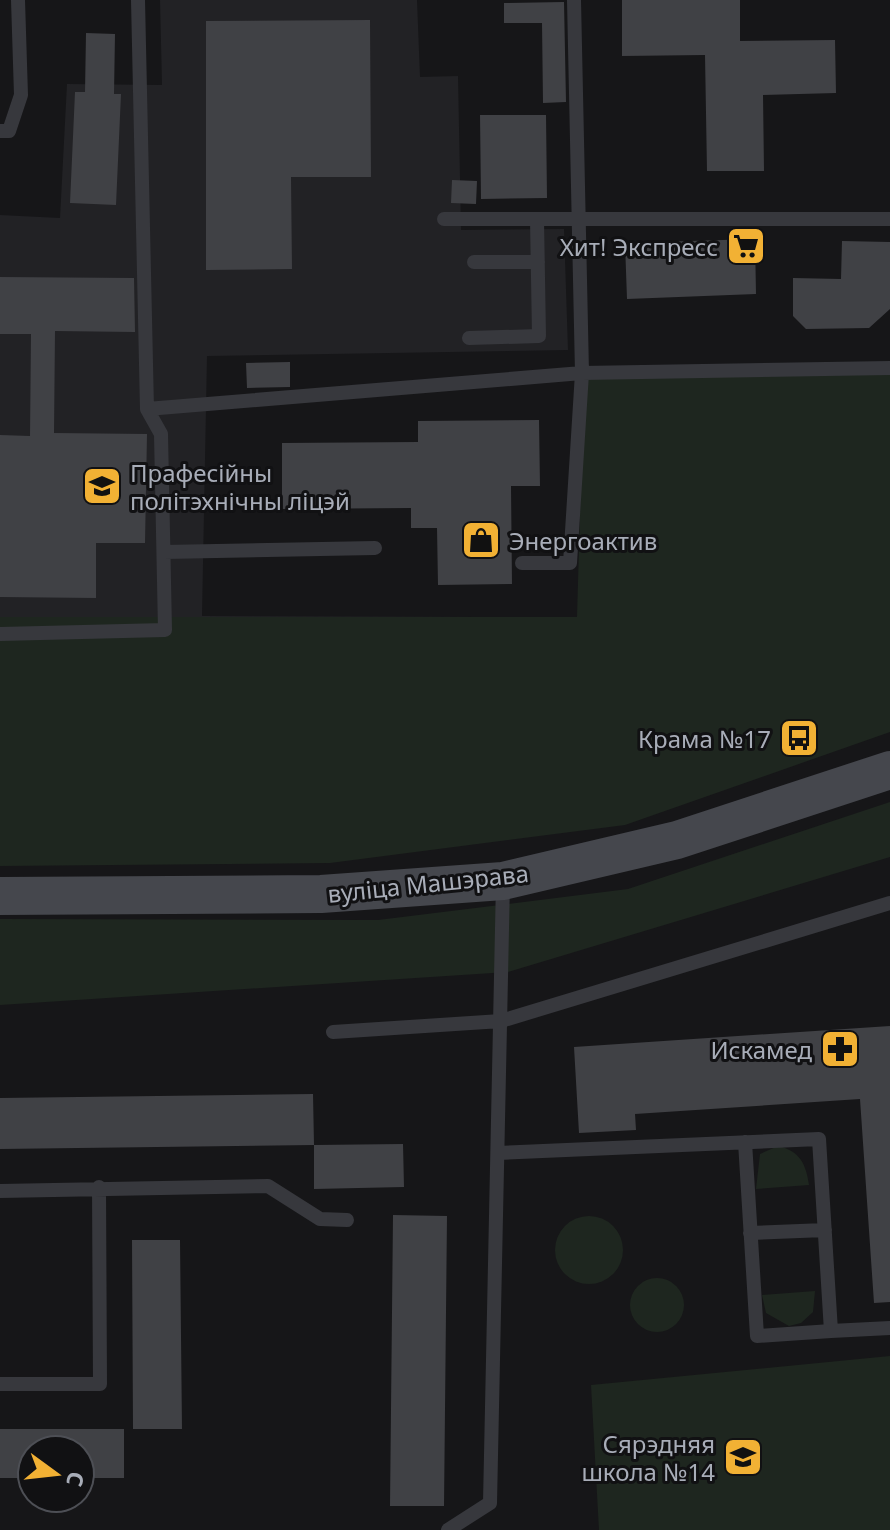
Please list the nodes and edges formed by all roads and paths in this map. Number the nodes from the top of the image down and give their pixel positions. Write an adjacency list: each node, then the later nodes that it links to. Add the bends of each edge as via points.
1 (18, 0): 4 (lane, via 21,95 9,131)
2 (138, 0): 14 (lane)
3 (574, 0): 7 (lane)
4 (0, 131)
5 (444, 219): 6 (lane)
6 (537, 219): 7 (lane); 10 (lane)
7 (577, 219): 8 (lane); 13 (lane)
8 (890, 219)
9 (474, 262): 10 (lane)
10 (538, 262): 11 (lane, via 539,336)
11 (469, 338)
12 (890, 368): 13 (lane)
13 (582, 373): 14 (lane); 17 (lane, via 570,563)
14 (147, 409): 16 (lane, via 161,434)
15 (375, 548): 16 (lane)
16 (164, 552): 18 (lane, via 165,630)
17 (522, 563)
18 (0, 634)
19 (890, 770): 20 (street, вуліца Машэрава, via 677,840)
20 (503, 881): 21 (street, вуліца Машэрава, via 321,894); 23 (lane)
21 (0, 896)
22 (890, 903): 23 (lane)
23 (501, 1021): 24 (lane); 26 (lane)
24 (333, 1032)
25 (745, 1142): 26 (lane); 30 (lane, via 819,1139); 31 (lane)
26 (498, 1153): 35 (lane, via 490,1503)
27 (99, 1187): 28 (lane); 29 (lane, via 268,1186 320,1219); 34 (lane, via 100,1384)
28 (0, 1191)
29 (347, 1220)
30 (825, 1230): 31 (lane); 33 (lane)
31 (750, 1233): 33 (lane, via 757,1336)
32 (890, 1328): 33 (lane)
33 (831, 1331)
34 (0, 1384)
35 (448, 1530)

